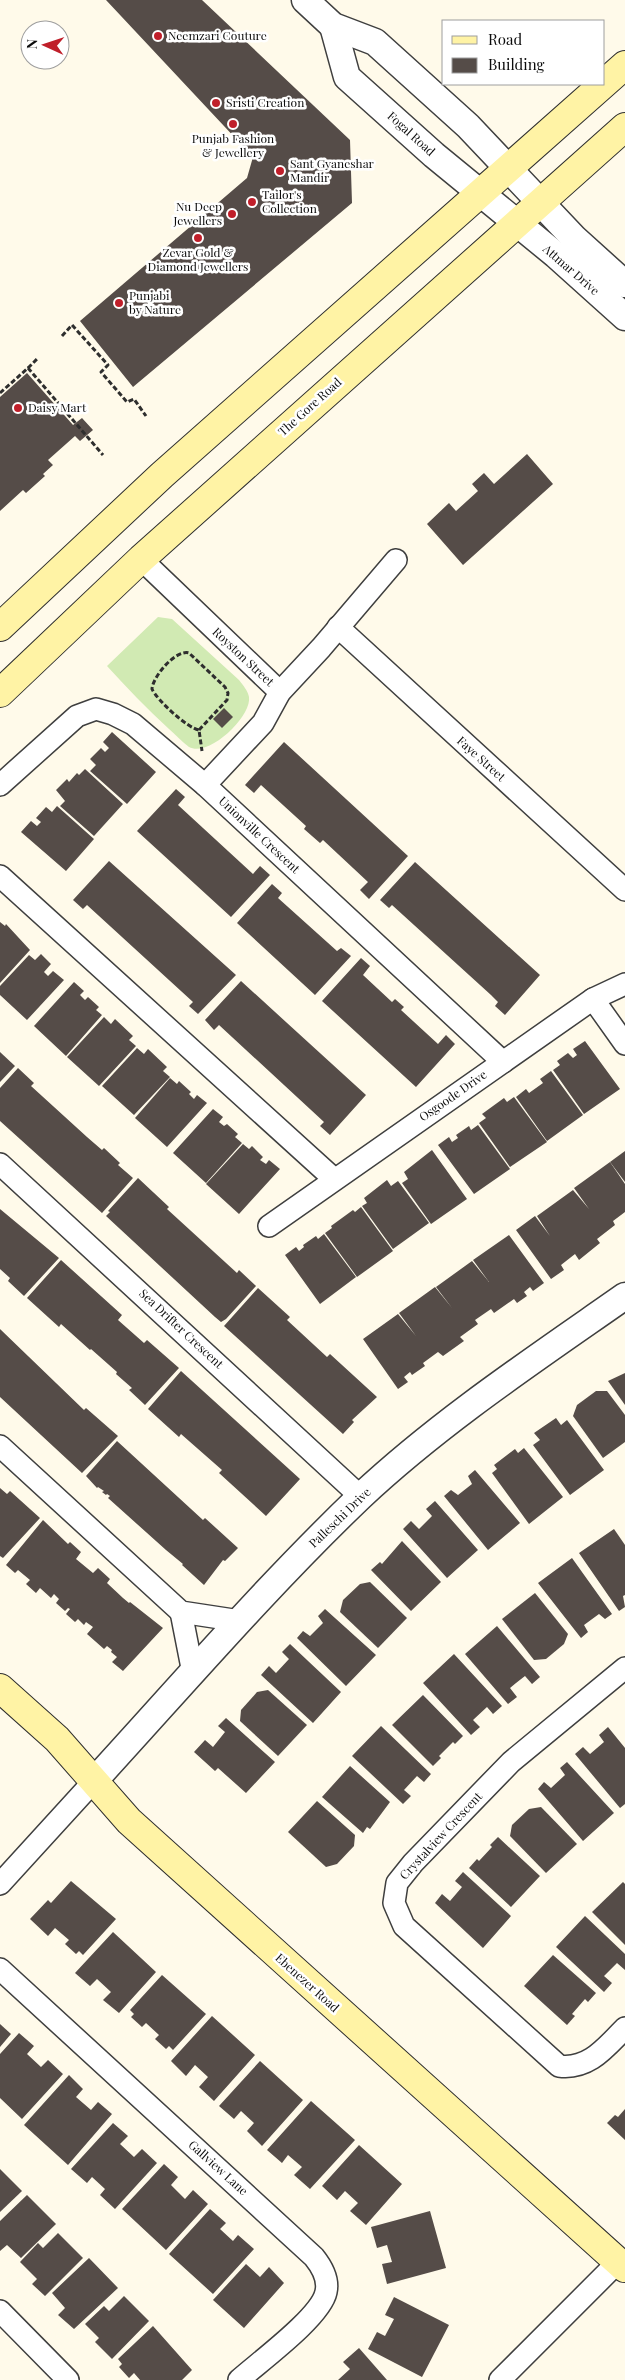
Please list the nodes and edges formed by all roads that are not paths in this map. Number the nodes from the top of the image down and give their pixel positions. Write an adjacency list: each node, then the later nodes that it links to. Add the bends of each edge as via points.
1 (304, 0): 2 (street)
2 (333, 26): 7 (street, via 376,42 468,126); 8 (street, Fogal Road, via 348,77)
3 (625, 65): 4 (main road)
4 (605, 83)
5 (602, 85): 7 (main road)
6 (625, 127): 9 (main road, The Gore Road)
7 (508, 168): 8 (main road); 9 (street)
8 (480, 193): 10 (street, Fogal Road); 15 (main road, via 162,474)
9 (540, 202): 10 (main road, The Gore Road); 11 (street, Attmar Drive)
10 (517, 224): 12 (street, Attmar Drive); 13 (main road, The Gore Road)
11 (625, 284)
12 (625, 318)
13 (141, 559): 17 (street, Royston Street); 18 (main road, The Gore Road)
14 (396, 560): 16 (street)
15 (0, 627)
16 (338, 627): 17 (street); 22 (street, Faye Street)
17 (280, 692): 20 (street, Royston Street, via 263,723)
18 (0, 693)
19 (0, 785): 20 (street, Unionville Crescent, via 77,716 96,709 133,724)
20 (205, 785): 26 (street, Unionville Crescent)
21 (0, 876): 28 (street)
22 (625, 890)
23 (625, 984): 24 (street, Osgoode Drive)
24 (593, 999): 25 (street); 26 (street, Osgoode Drive)
25 (625, 1044)
26 (503, 1062): 28 (street, Osgoode Drive)
27 (0, 1164): 32 (street, Sea Drifter Crescent)
28 (334, 1180): 29 (street, Osgoode Drive)
29 (270, 1226)
30 (625, 1296): 32 (street, Palleschi Drive, via 416,1448)
31 (0, 1446): 33 (street)
32 (360, 1497): 34 (street, Palleschi Drive)
33 (181, 1612): 34 (street); 36 (street)
34 (240, 1621): 36 (street, Palleschi Drive)
35 (625, 1668): 41 (street, Crystalview Crescent, via 505,1769 412,1863 397,1883 394,1903 404,1926 559,2066 573,2068 586,2062 599,2054)
36 (193, 1673): 38 (street, Palleschi Drive)
37 (0, 1688): 38 (main road, Ebenezer Road, via 57,1739)
38 (94, 1781): 39 (street); 42 (main road, Ebenezer Road, via 129,1821)
39 (0, 1884)
40 (0, 1969): 46 (street, Gallview Lane, via 324,2269 326,2292 315,2314)
41 (625, 2028)
42 (622, 2265): 44 (street)
43 (0, 2311): 45 (street)
44 (509, 2377)
45 (68, 2380)
46 (239, 2380)

